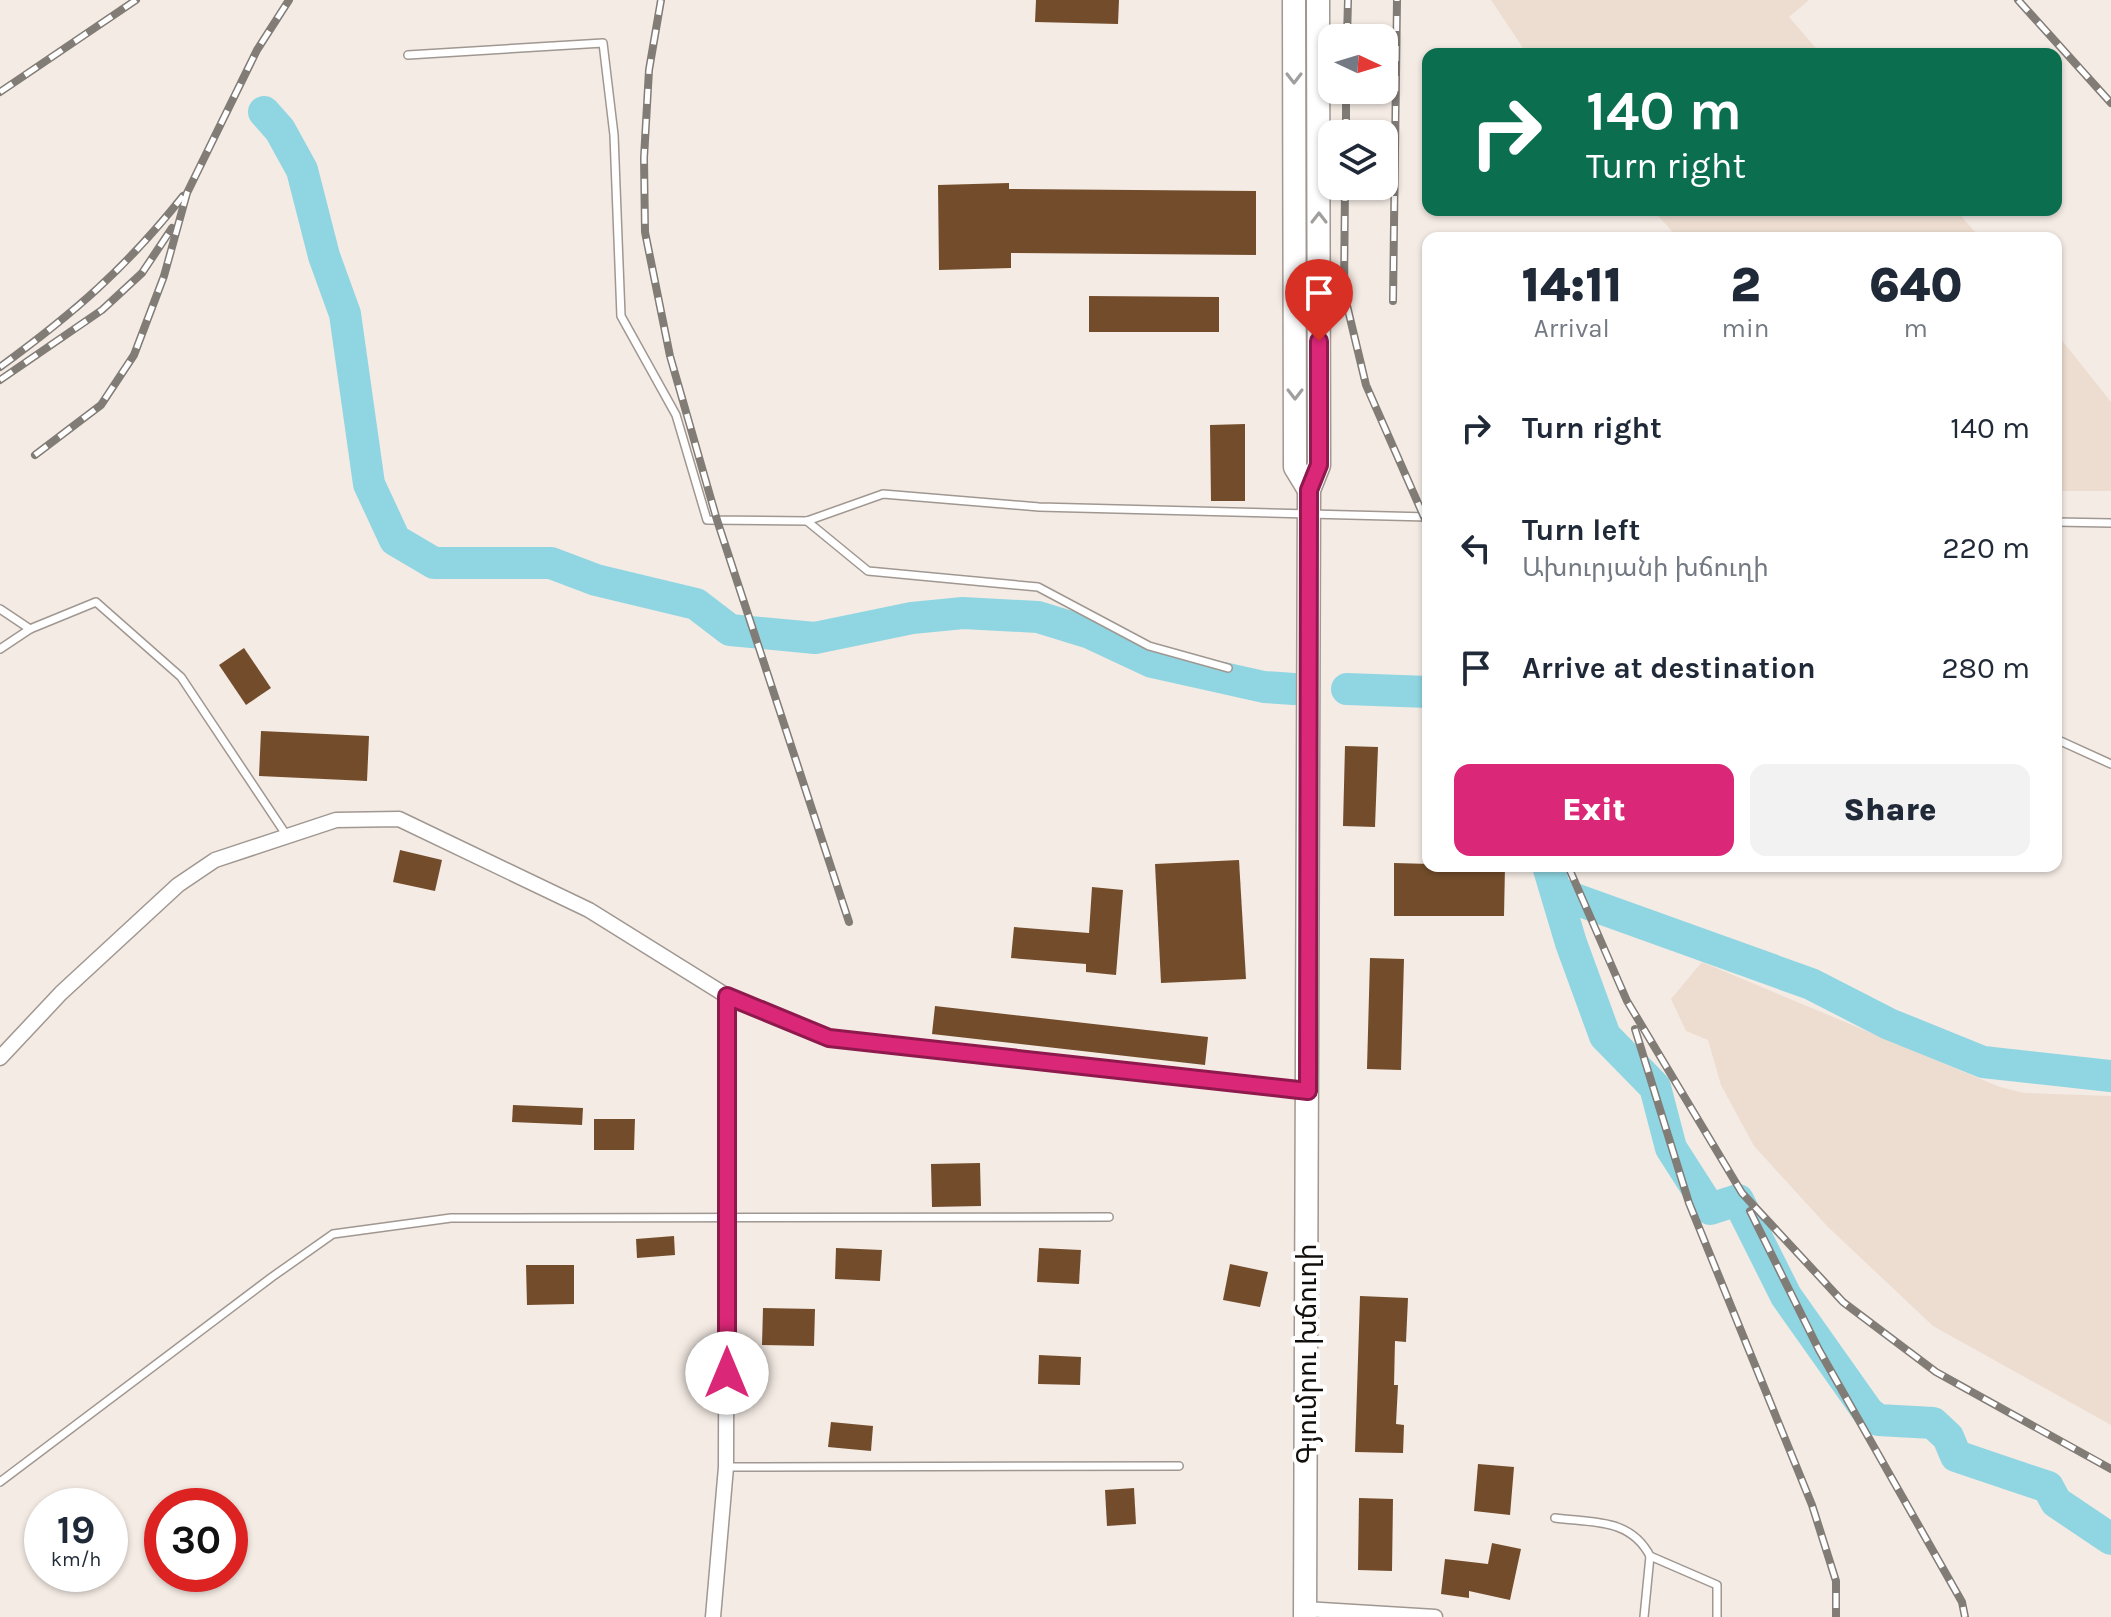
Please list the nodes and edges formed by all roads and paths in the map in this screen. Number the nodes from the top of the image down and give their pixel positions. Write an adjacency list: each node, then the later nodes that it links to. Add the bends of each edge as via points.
1 (1294, 0): 4 (main road, one-way to 4, via 1295,467)
2 (1318, 0): 4 (main road, one-way to 2, via 1319,465)
3 (408, 55): 6 (lane, via 603,43 614,135 621,316 676,415 707,520)
4 (1309, 501): 5 (lane); 6 (lane, via 1039,507 883,494); 18 (main road, Գյումրու խճուղի)
5 (1422, 516)
6 (807, 521): 12 (lane, via 868,571 1038,587 1149,646)
7 (2062, 522): 8 (lane)
8 (2111, 523)
9 (0, 609): 10 (lane)
10 (30, 629): 11 (lane); 15 (lane, via 96,602 181,677)
11 (0, 649)
12 (1228, 668)
13 (2062, 742): 14 (lane)
14 (2111, 764)
15 (287, 836): 16 (street, via 336,820 399,819 589,910); 17 (street, via 215,860 178,885 61,993)
16 (727, 996): 18 (street, via 829,1038); 20 (street)
17 (0, 1058)
18 (1308, 1091): 26 (main road, Գյումրու խճուղի)
19 (1109, 1217): 20 (lane)
20 (727, 1218): 22 (street); 23 (lane, via 451,1218 333,1234)
21 (1179, 1466): 22 (lane)
22 (726, 1467): 27 (street)
23 (0, 1482)
24 (1555, 1518): 25 (lane, via 1618,1526 1640,1538)
25 (1650, 1556): 29 (lane); 30 (lane, via 1717,1585)
26 (1305, 1613): 28 (street)
27 (713, 1617)
28 (1435, 1617)
29 (1644, 1617)
30 (1717, 1617)

